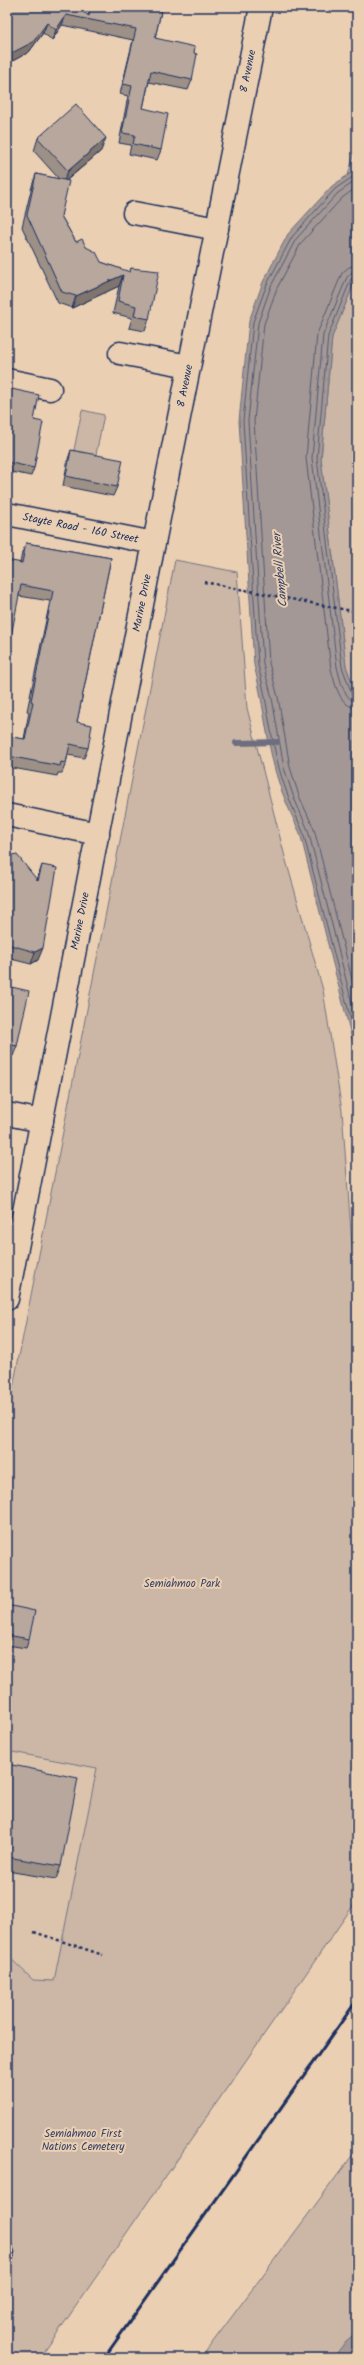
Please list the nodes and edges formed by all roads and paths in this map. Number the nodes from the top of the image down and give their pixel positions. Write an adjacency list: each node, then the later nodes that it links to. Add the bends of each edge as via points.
1 (261, 7): 3 (street, 8 Avenue)
2 (134, 213): 3 (street)
3 (218, 230): 5 (street, 8 Avenue)
4 (120, 353): 5 (street)
5 (189, 366): 9 (street, 8 Avenue)
6 (7, 380): 7 (street)
7 (50, 389)
8 (7, 514): 9 (street, Stayte Road - 160 Street)
9 (154, 543): 13 (street, Marine Drive)
10 (204, 582): 11 (path)
11 (357, 612)
12 (7, 815): 13 (street)
13 (98, 834): 15 (street, Marine Drive)
14 (7, 1114): 15 (street)
15 (42, 1121): 16 (street, Marine Drive)
16 (7, 1299)
17 (34, 1932): 18 (path)
18 (103, 1955)

